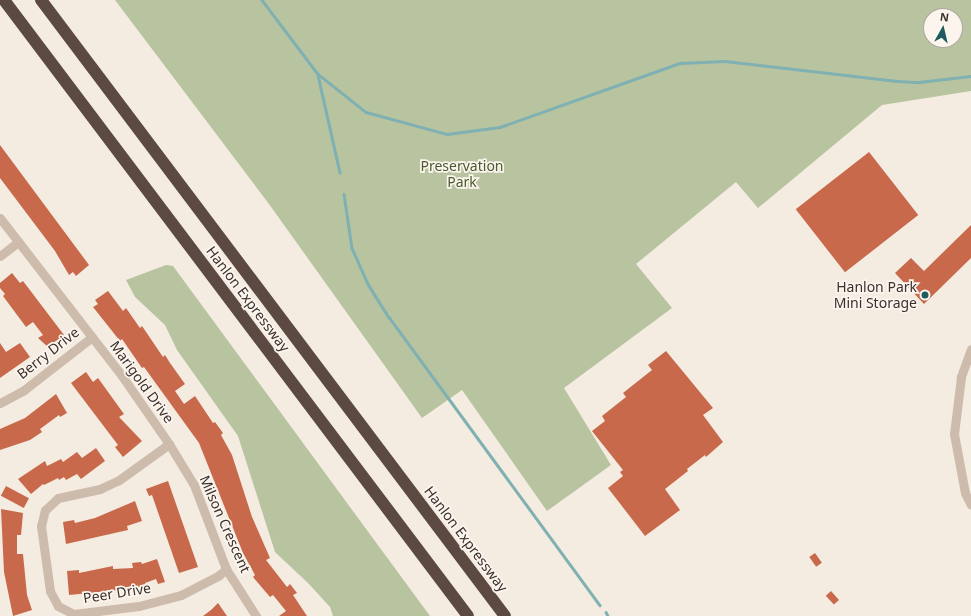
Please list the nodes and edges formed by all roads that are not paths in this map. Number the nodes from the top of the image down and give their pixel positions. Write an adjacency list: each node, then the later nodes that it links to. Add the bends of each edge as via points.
1 (4, 0): 13 (highway, Hanlon Expressway)
2 (41, 0): 14 (highway, Hanlon Expressway)
3 (0, 218): 4 (street)
4 (18, 242): 5 (street); 6 (street)
5 (0, 256)
6 (92, 337): 8 (street, Berry Drive, via 24,390); 9 (street, Marigold Drive)
7 (971, 349): 10 (street, via 961,377 954,434 965,493)
8 (0, 403)
9 (169, 444): 11 (street, Milson Crescent, via 194,486); 11 (street, Peer Drive, via 120,480 100,488 58,498 44,510 41,526 50,591 58,606 74,614 139,606 181,595 218,576)
10 (971, 505)
11 (226, 569): 12 (street, Milson Crescent)
12 (256, 616)
13 (468, 616)
14 (505, 616)

